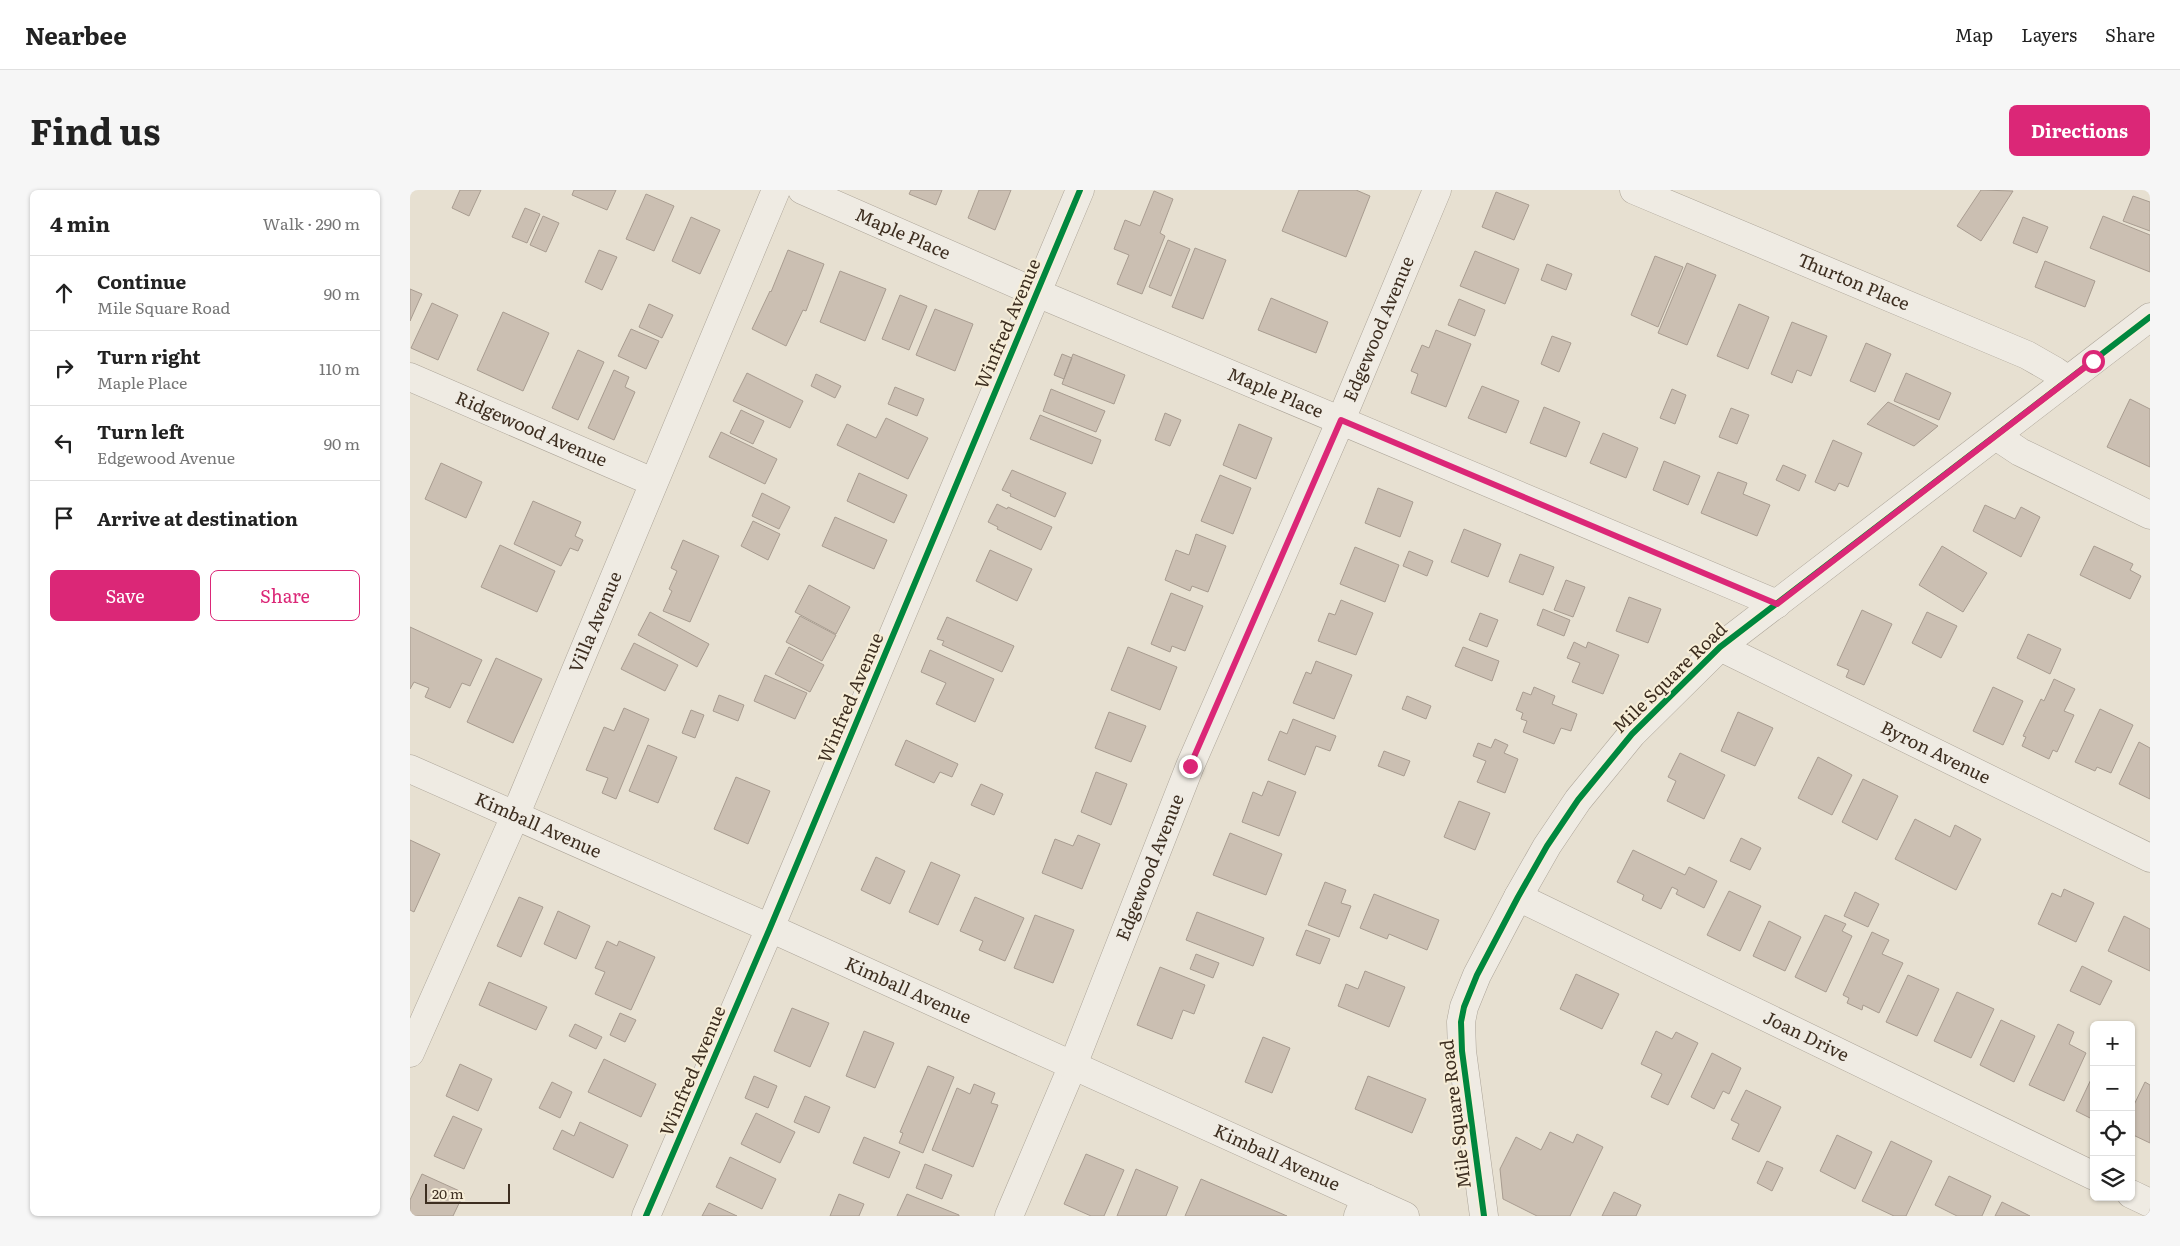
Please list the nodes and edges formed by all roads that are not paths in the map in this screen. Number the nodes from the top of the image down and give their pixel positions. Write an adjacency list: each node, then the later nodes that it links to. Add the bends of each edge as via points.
1 (776, 190): 12 (street, Villa Avenue)
2 (802, 190): 6 (street, Maple Place)
3 (1080, 190): 6 (street, Winfred Avenue)
4 (1437, 190): 10 (street, Edgewood Avenue)
5 (1634, 190): 9 (street, Thurton Place, via 2028,355)
6 (1037, 293): 10 (street, Maple Place); 20 (street, Winfred Avenue)
7 (2150, 317): 9 (street, Mile Square Road)
8 (410, 377): 12 (street, Ridgewood Avenue)
9 (2068, 380): 11 (street, Mile Square Road)
10 (1341, 420): 14 (street, Maple Place); 22 (street, Edgewood Avenue, via 1190,766)
11 (1996, 436): 13 (street, via 2020,452); 14 (street, Mile Square Road)
12 (653, 482): 17 (street, Villa Avenue)
13 (2150, 515)
14 (1777, 604): 15 (street, Mile Square Road)
15 (1720, 647): 18 (street, Byron Avenue); 19 (street, Mile Square Road, via 1658,707 1595,778 1561,823)
16 (410, 769): 17 (street, Kimball Avenue)
17 (515, 816): 20 (street, Kimball Avenue); 21 (street, Villa Avenue)
18 (2150, 858)
19 (1518, 897): 23 (street, Joan Drive); 30 (street, Mile Square Road, via 1468,993 1461,1022)
20 (770, 928): 22 (street, Kimball Avenue); 27 (street, Winfred Avenue)
21 (410, 1053)
22 (1073, 1065): 26 (street, Kimball Avenue); 28 (street, Edgewood Avenue)
23 (2090, 1174)
24 (2135, 1196): 25 (street)
25 (2150, 1204)
26 (1362, 1207): 29 (street, Kimball Avenue)
27 (646, 1216)
28 (1009, 1216)
29 (1405, 1216)
30 (1484, 1216)

